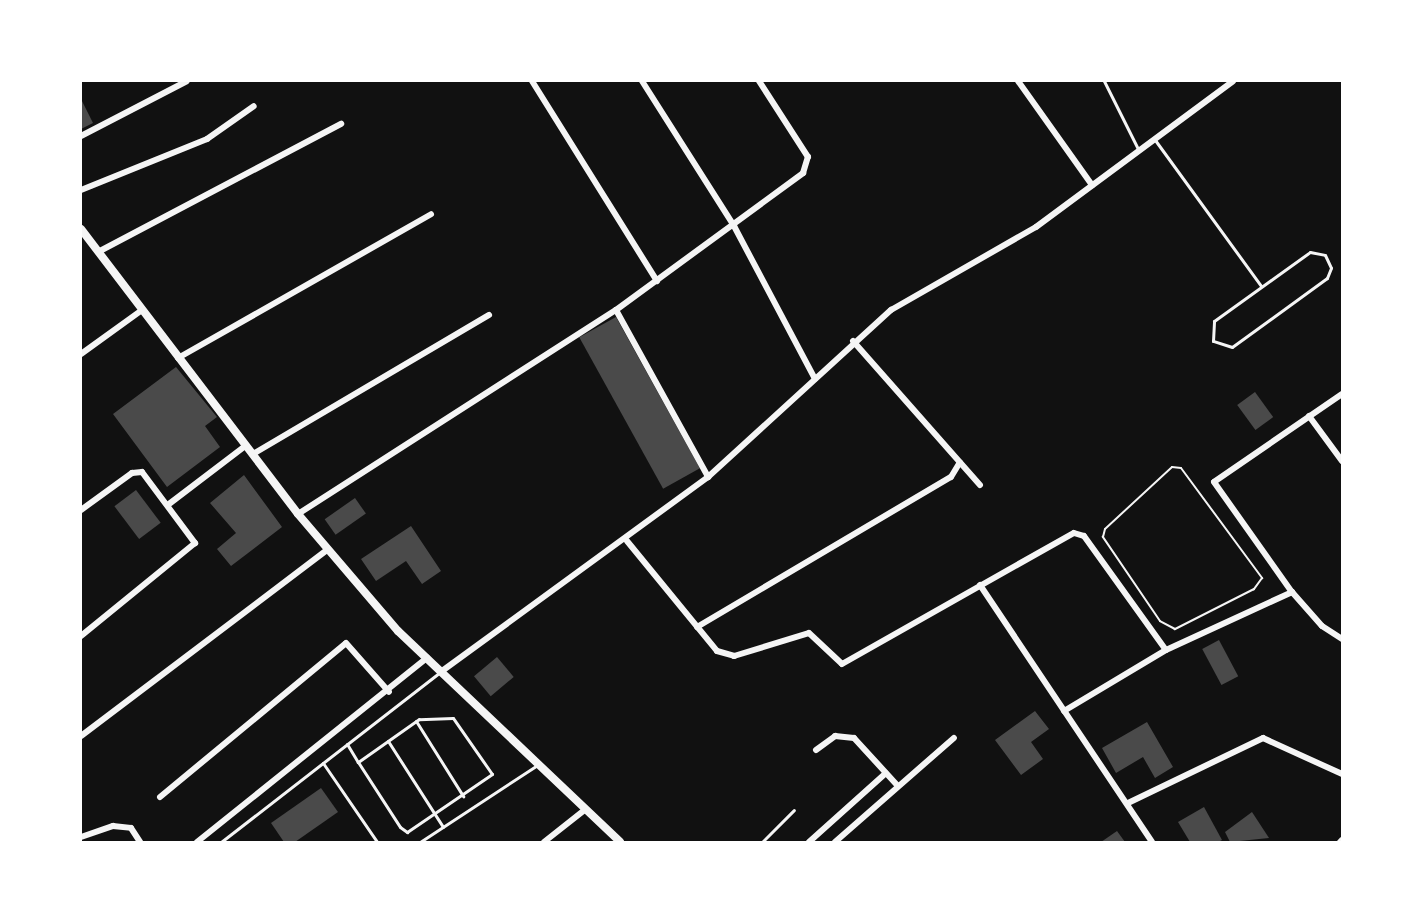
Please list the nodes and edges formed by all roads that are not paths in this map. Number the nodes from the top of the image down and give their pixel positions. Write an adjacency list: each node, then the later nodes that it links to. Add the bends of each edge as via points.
1 (187, 81): 10 (street)
2 (532, 81): 19 (street)
3 (642, 81): 16 (street)
4 (759, 81): 16 (street, via 808,166)
5 (1018, 81): 13 (street)
6 (1104, 81): 12 (lane)
7 (1233, 81): 11 (street)
8 (254, 106): 14 (street, via 198,143)
9 (341, 124): 18 (street)
10 (81, 136)
11 (1155, 139): 12 (street); 20 (lane)
12 (1139, 151): 13 (street)
13 (1092, 185): 24 (street, via 1036,227 891,310)
14 (81, 190)
15 (431, 214): 26 (street)
16 (734, 226): 19 (street); 27 (street)
17 (81, 229): 18 (street)
18 (98, 252): 21 (street)
19 (657, 281): 22 (street)
20 (1261, 286): 20 (lane, via 1214,321 1210,333 1219,347 1232,347 1327,278 1329,261 1320,252 1310,252)
21 (142, 310): 25 (street); 26 (street)
22 (616, 310): 34 (street); 38 (street)
23 (489, 315): 31 (street)
24 (853, 341): 27 (street); 33 (street)
25 (81, 354)
26 (178, 358): 30 (street)
27 (815, 379): 34 (street)
28 (1342, 394): 29 (street)
29 (1309, 416): 32 (street); 42 (street, via 1214,482)
30 (245, 446): 31 (street); 36 (street)
31 (253, 454): 38 (street)
32 (1342, 461)
33 (960, 462): 35 (street); 43 (street, via 951,477)
34 (708, 477): 39 (street)
35 (980, 486)
36 (169, 504): 37 (street, via 147,475 136,472); 44 (street, via 195,543)
37 (81, 510)
38 (298, 514): 40 (street)
39 (627, 541): 43 (street); 48 (street)
40 (328, 549): 47 (street); 52 (street)
41 (980, 585): 43 (street, via 842,664 809,633 734,656 717,651); 46 (street, via 1074,532 1084,537); 50 (street)
42 (1292, 592): 45 (street, via 1322,626); 46 (street)
43 (697, 627)
44 (81, 636)
45 (1342, 639)
46 (1166, 650): 50 (street)
47 (427, 658): 48 (street); 49 (street)
48 (442, 671): 55 (lane); 59 (street)
49 (389, 692): 64 (street, via 346,643); 72 (street)
50 (1064, 711): 65 (street)
51 (416, 721): 54 (lane); 63 (lane); 63 (lane, via 456,718 490,769 491,777)
52 (81, 736)
53 (954, 738): 62 (street)
54 (388, 741): 57 (lane); 68 (lane)
55 (347, 744): 57 (lane); 58 (lane)
56 (816, 750): 60 (street, via 836,736 848,736)
57 (358, 762): 68 (lane, via 404,831)
58 (323, 763): 73 (lane); 74 (lane)
59 (539, 764): 66 (street); 69 (lane)
60 (886, 773): 62 (street); 79 (street)
61 (1342, 774): 65 (street, via 1263,738)
62 (898, 786): 80 (street)
63 (463, 796): 68 (lane)
64 (160, 797)
65 (1128, 803): 81 (street)
66 (586, 809): 76 (street); 77 (street)
67 (794, 810): 78 (lane)
68 (436, 815): 69 (lane)
69 (443, 826): 75 (lane)
70 (81, 837): 71 (street, via 113,826 131,828)
71 (140, 842)
72 (196, 842)
73 (221, 842)
74 (377, 842)
75 (420, 842)
76 (544, 842)
77 (620, 842)
78 (762, 842)
79 (809, 842)
80 (835, 842)
81 (1152, 842)

